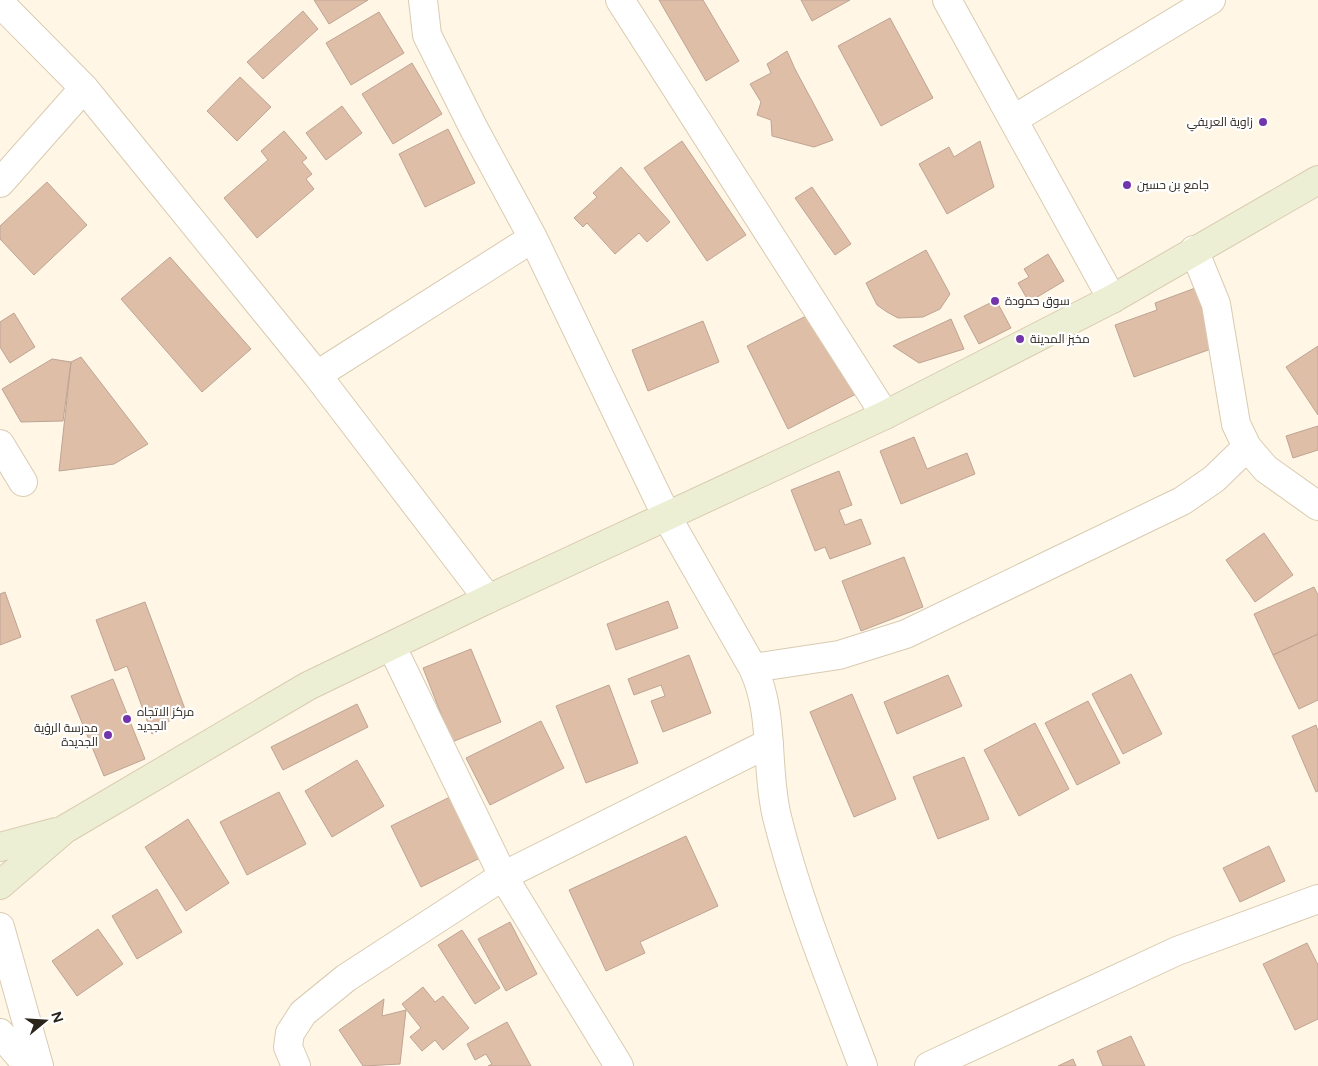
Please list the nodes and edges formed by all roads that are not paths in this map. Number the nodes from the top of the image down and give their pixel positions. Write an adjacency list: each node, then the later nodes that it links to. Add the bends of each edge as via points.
1 (423, 0): 10 (street, via 427,35)
2 (620, 0): 14 (street)
3 (946, 0): 7 (street)
4 (1210, 0): 7 (street)
5 (0, 2): 6 (street)
6 (84, 88): 9 (street); 13 (street)
7 (1014, 119): 12 (street)
8 (1318, 180): 11 (street)
9 (0, 183)
10 (533, 238): 13 (street); 19 (street)
11 (1194, 250): 12 (street); 16 (street, via 1216,304 1236,424)
12 (1112, 299): 14 (street)
13 (317, 375): 20 (street)
14 (885, 415): 19 (street)
15 (0, 444): 17 (street)
16 (1247, 447): 18 (street, via 1266,470); 22 (street, via 1214,479 1182,501 906,634 839,654)
17 (23, 482)
18 (1318, 506)
19 (667, 516): 20 (street); 22 (street)
20 (488, 599): 21 (street)
21 (392, 647): 24 (street, via 308,686); 26 (street)
22 (753, 668): 23 (street, via 762,686)
23 (768, 742): 26 (street); 35 (street, via 777,816 800,897)
24 (65, 829): 25 (street); 27 (street)
25 (0, 847)
26 (503, 876): 33 (street, via 346,978 303,1013 290,1033 288,1047); 34 (street)
27 (0, 885)
28 (1318, 899): 36 (street, via 1177,951)
29 (0, 927): 32 (street)
30 (0, 1032): 31 (street)
31 (28, 1066)
32 (39, 1066)
33 (296, 1066)
34 (619, 1066)
35 (863, 1066)
36 (929, 1066)

